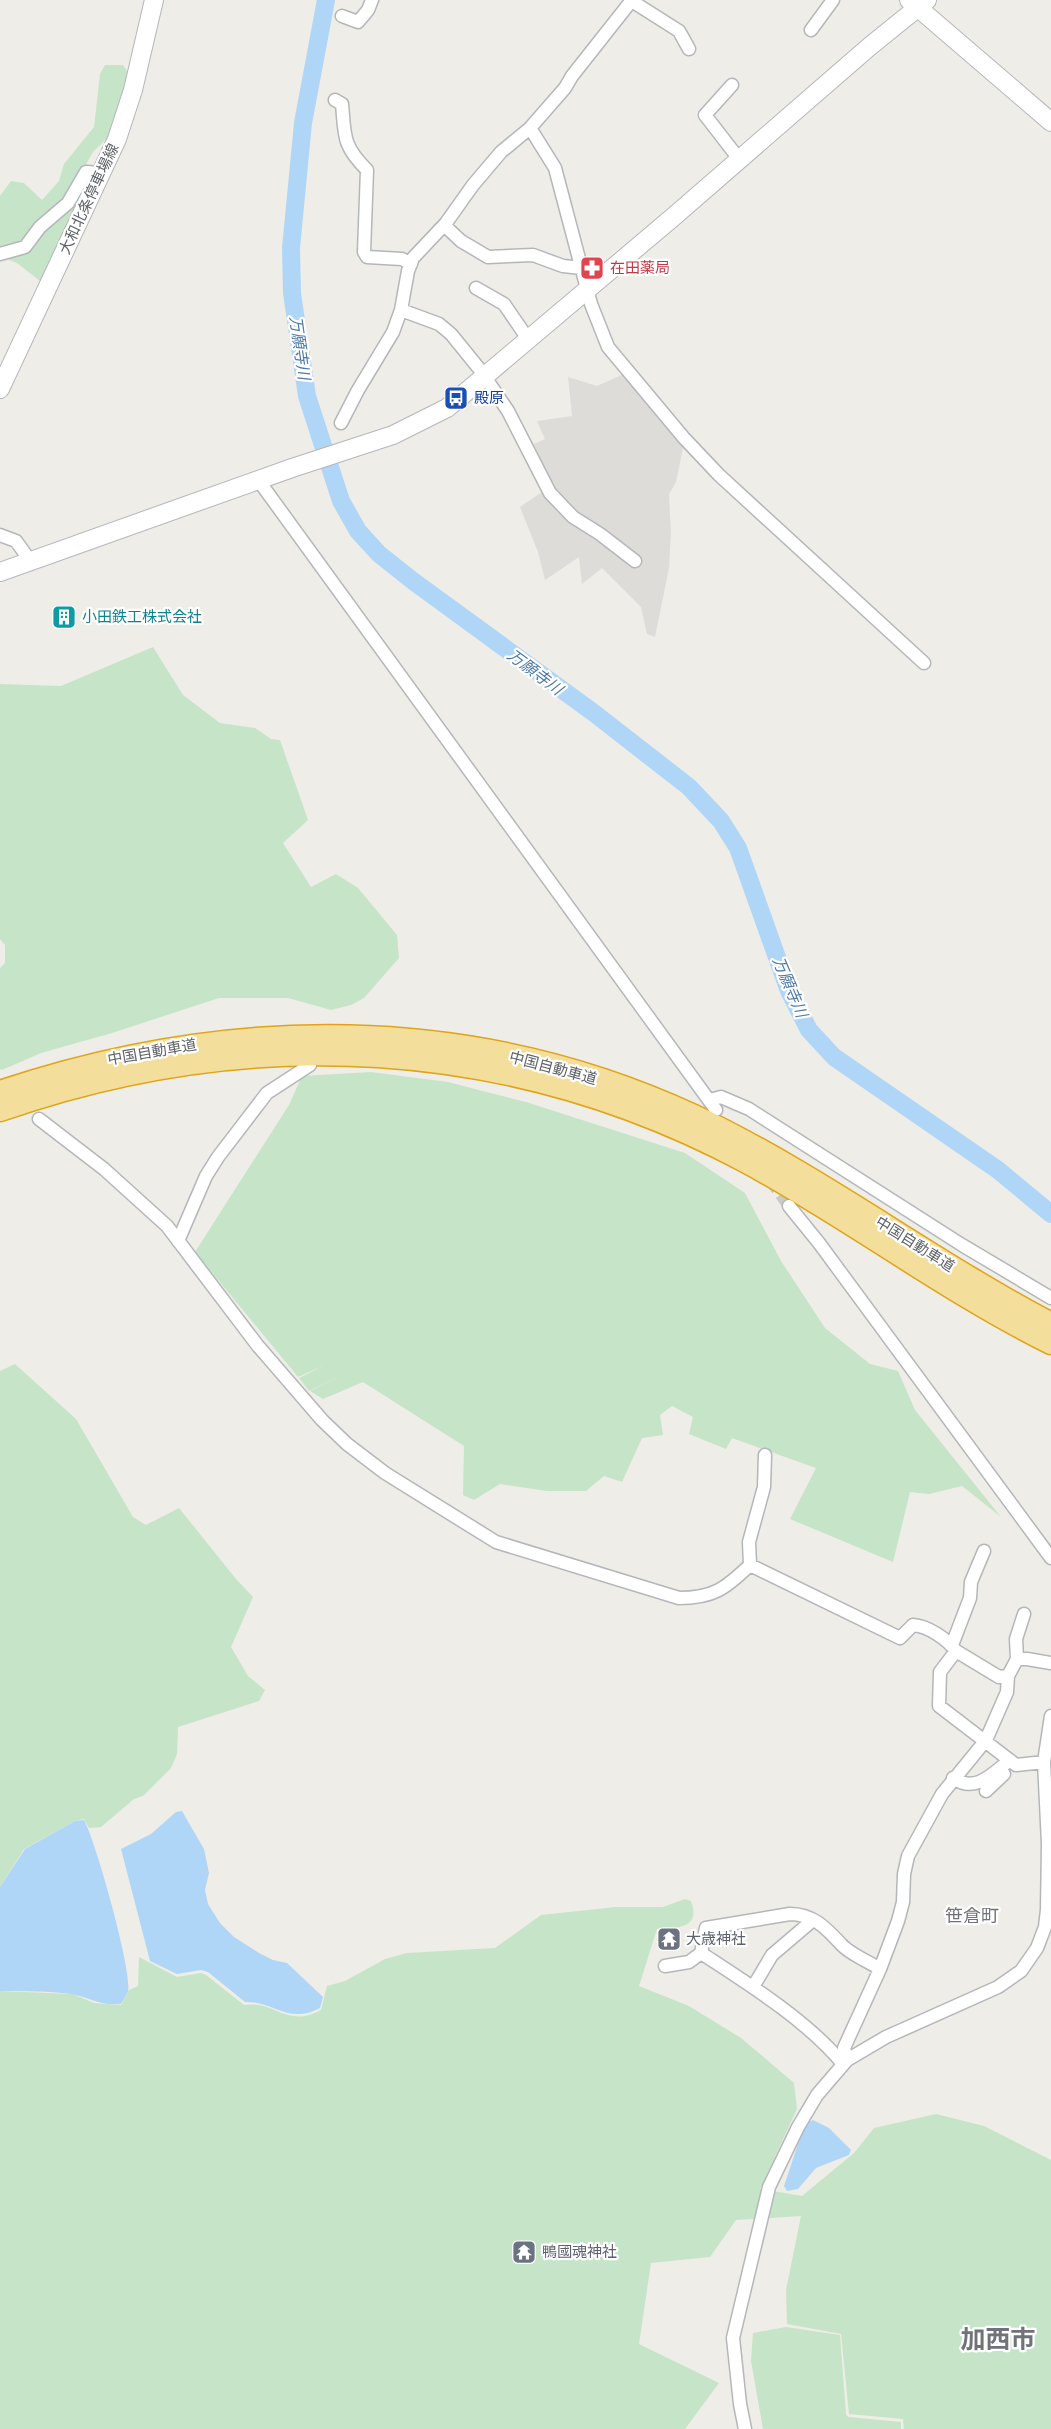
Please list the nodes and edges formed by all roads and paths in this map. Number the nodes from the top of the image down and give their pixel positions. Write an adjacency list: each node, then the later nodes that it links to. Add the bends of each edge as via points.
1 (154, 0): 14 (street, 大和北条停車場線, via 133,90)
2 (372, 0): 6 (street, via 358,22)
3 (631, 0): 8 (street, via 679,31); 12 (street, via 565,88)
4 (833, 0): 7 (street)
5 (918, 3): 11 (street); 13 (street)
6 (342, 16)
7 (811, 30)
8 (689, 50)
9 (732, 85): 13 (street, via 705,115)
10 (335, 100): 17 (street, via 342,104 345,142 366,170 364,252 367,257 402,259)
11 (1051, 122)
12 (530, 128): 15 (street, via 501,152); 18 (street, via 555,168)
13 (739, 159): 20 (street)
14 (102, 173): 16 (street, via 86,172 68,203 40,228 25,247); 24 (street, 大和北条停車場線)
15 (444, 225): 17 (street); 18 (street, via 488,257 533,255 563,266)
16 (0, 254)
17 (411, 264): 21 (street)
18 (582, 268): 20 (street)
19 (476, 288): 22 (street, via 504,304)
20 (587, 288): 22 (street); 31 (street, via 608,347 684,438 748,502)
21 (401, 310): 23 (street, via 439,324 460,344); 25 (street, via 393,332)
22 (528, 339): 23 (street)
23 (484, 377): 26 (street, via 447,408 414,426); 29 (street, via 521,432 550,493 573,517)
24 (0, 389)
25 (342, 423)
26 (259, 481): 28 (street); 38 (street, via 713,1105 721,1097 749,1109 962,1246)
27 (0, 535): 28 (street, via 16,541)
28 (31, 562): 30 (street)
29 (635, 562)
30 (0, 572)
31 (924, 663)
32 (310, 1065): 37 (street, via 268,1093 218,1157 206,1176)
33 (0, 1092): 39 (highway, 中国自動車道, via 99,1062 221,1040 345,1035 405,1039 518,1058 599,1079 694,1116 804,1174 984,1287)
34 (0, 1110): 40 (highway, 中国自動車道, via 61,1090 165,1066 273,1054 344,1053 401,1057 463,1065 518,1077 636,1112 744,1161 975,1301)
35 (39, 1118): 37 (street, via 148,1208)
36 (789, 1206): 43 (street)
37 (178, 1241): 44 (street, via 258,1346 347,1444 385,1473 496,1542 679,1598 701,1598 714,1593)
38 (1051, 1298)
39 (1051, 1324)
40 (1051, 1343)
41 (765, 1456): 44 (street, via 764,1487 748,1542)
42 (984, 1552): 46 (street, via 971,1582 970,1598)
43 (1051, 1558)
44 (750, 1565): 46 (street, via 882,1631 900,1638 914,1625 923,1626)
45 (1024, 1614): 47 (street, via 1016,1639)
46 (954, 1648): 49 (street, via 999,1677); 51 (street, via 940,1672 939,1706)
47 (1017, 1659): 48 (street); 49 (street)
48 (1051, 1663)
49 (1008, 1676): 51 (street, via 1007,1692)
50 (1051, 1716): 53 (street)
51 (986, 1740): 52 (street); 54 (street)
52 (1013, 1762): 53 (street); 54 (street, via 981,1783 963,1783); 55 (street)
53 (1044, 1762): 56 (street)
54 (953, 1778): 60 (street, via 908,1856 903,1902)
55 (986, 1791)
56 (1049, 1879): 62 (street, via 1045,1927 1037,1948 1021,1971 998,1987 886,2037)
57 (813, 1920): 58 (street, via 804,1914 790,1914 706,1928); 60 (street, via 828,1929 840,1944); 61 (street, via 772,1954)
58 (701, 1953): 59 (street, via 689,1962); 61 (street)
59 (665, 1966)
60 (880, 1969): 62 (street, via 844,2048)
61 (753, 1987): 62 (street)
62 (845, 2062): 63 (street, via 817,2095 769,2187 733,2338)
63 (745, 2429)

